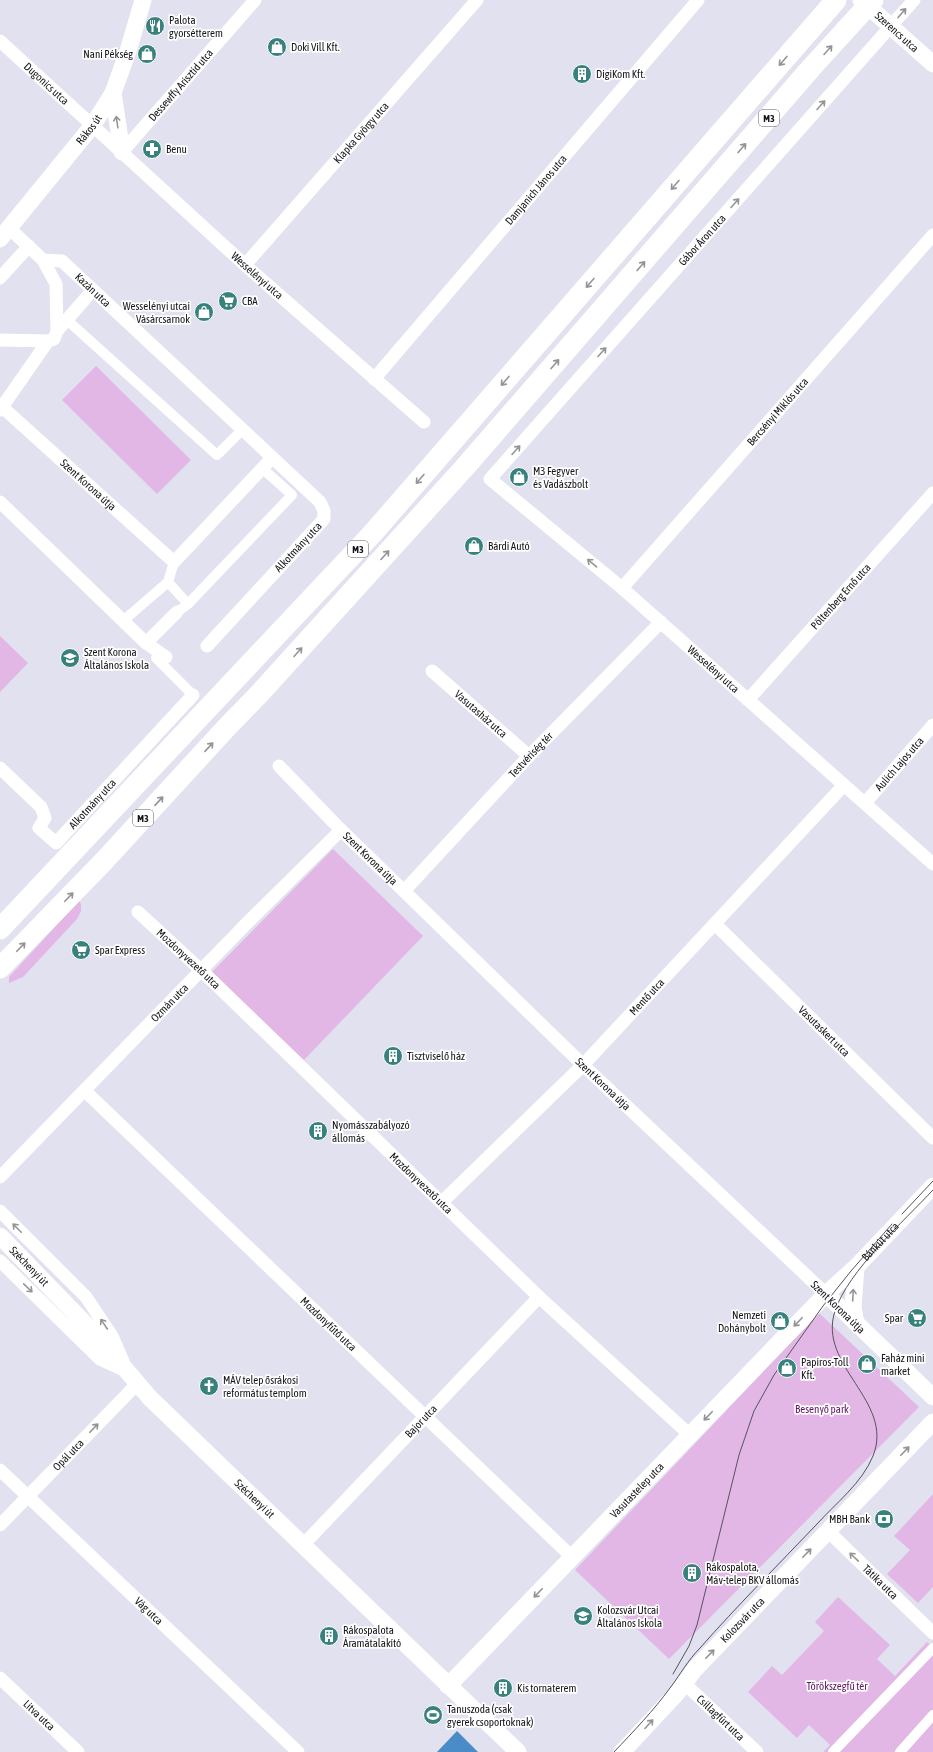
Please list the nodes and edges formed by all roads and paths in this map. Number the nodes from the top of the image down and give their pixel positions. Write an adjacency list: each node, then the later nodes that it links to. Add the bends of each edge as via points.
1 (143, 0): 11 (street, Rákos út)
2 (255, 0): 13 (street, Dessewffy Arisztid utca)
3 (476, 0): 18 (street, Klapka György utca)
4 (698, 0): 25 (street, Damjanich János utca)
5 (836, 0): 58 (main road, M3, one-way to 58, via 372,534)
6 (914, 0): 8 (street, Gábor Áron utca, one-way to 6)
7 (867, 2): 8 (street, Szerencs utca); 59 (main road, M3, one-way to 7, via 104,861 460,473)
8 (891, 26): 10 (street, Szerencs utca); 31 (street, Gábor Áron utca, one-way to 8)
9 (0, 41): 12 (street, Dugonics utca)
10 (933, 64)
11 (113, 93): 12 (street, Rákos út); 13 (street, one-way to 11)
12 (93, 125): 13 (street, Wesselényi utca); 14 (street, Rákos út)
13 (122, 152): 18 (street, Wesselényi utca)
14 (5, 234): 16 (street)
15 (933, 235): 36 (street, Bercsényi Miklós utca)
16 (29, 246): 17 (street); 19 (street)
17 (43, 260): 20 (street, Kazán utca, via 62,261); 22 (street, via 56,284)
18 (245, 265): 25 (street, Wesselényi utca)
19 (0, 278)
20 (92, 291): 21 (street); 28 (street, Kazán utca)
21 (67, 320): 22 (street); 28 (street, via 217,455)
22 (57, 331): 24 (street, via 54,339)
23 (0, 340): 24 (street)
24 (48, 341): 26 (street)
25 (374, 378): 27 (street, Wesselényi utca)
26 (1, 408): 34 (street, Szent Korona útja)
27 (424, 422)
28 (242, 430): 29 (street, Kazán utca)
29 (272, 458): 30 (street); 42 (street, Alkotmány utca, via 320,502 324,519)
30 (262, 468): 34 (street); 37 (street, via 292,494)
31 (490, 479): 36 (street, Wesselényi utca, one-way to 31)
32 (933, 493): 46 (street, Pöltenberg Ernő utca)
33 (0, 502): 39 (street)
34 (174, 562): 35 (street)
35 (168, 582): 37 (street); 39 (street)
36 (622, 588): 40 (street, Wesselényi utca)
37 (188, 604): 38 (street)
38 (177, 612): 41 (street)
39 (123, 621): 41 (street)
40 (661, 622): 46 (street, Wesselényi utca); 48 (street, Testvériség tér)
41 (146, 643): 43 (street)
42 (207, 646)
43 (161, 657): 45 (street)
44 (432, 672): 48 (street, Vasutasház utca)
45 (193, 695): 50 (street, Alkotmány utca, via 56,843 39,828 45,818 41,807)
46 (748, 700): 51 (street, Wesselényi utca)
47 (933, 725): 52 (street, Aulich Lajos utca)
48 (529, 756): 55 (street, Testvériség tér)
49 (279, 766): 53 (street, Szent Korona útja)
50 (0, 768)
51 (844, 785): 52 (street, Wesselényi utca); 57 (street, Mentő utca)
52 (865, 803): 54 (street, Wesselényi utca)
53 (341, 830): 55 (street, Szent Korona útja); 60 (street, Ozmán utca)
54 (933, 864)
55 (404, 891): 61 (street, Szent Korona útja)
56 (138, 912): 60 (street, Mozdonyvezető utca)
57 (715, 924): 61 (street, Mentő utca, via 650,991); 63 (street, Vasutaskert utca)
58 (0, 929)
59 (0, 968)
60 (202, 971): 62 (street, Ozmán utca); 66 (street, Mozdonyvezető utca)
61 (584, 1065): 66 (street, Mentő utca); 71 (street, Szent Korona útja)
62 (85, 1091): 64 (street, Ozmán utca); 76 (street, Mozdonyfűtő utca)
63 (933, 1138)
64 (0, 1177)
65 (933, 1186): 70 (street, Bánkút utca)
66 (442, 1202): 72 (street, Mozdonyvezető utca)
67 (0, 1211): 74 (street, one-way to 67, via 112,1336 86,1296)
68 (0, 1236): 74 (street, Széchenyi út, via 59,1295)
69 (0, 1261): 74 (street, one-way to 74, via 100,1359)
70 (856, 1267): 71 (street, Bánkút utca); 73 (street, one-way to 70, via 853,1308)
71 (826, 1294): 73 (street, Szent Korona útja); 78 (street, Vasutastelep utca, one-way to 78)
72 (539, 1298): 76 (street, Bajor utca); 78 (street, Mozdonyvezető utca)
73 (856, 1322): 75 (street, Szent Korona útja)
74 (132, 1378): 80 (street, Opál utca, one-way to 74); 83 (street, Széchenyi út)
75 (933, 1397)
76 (425, 1418): 83 (street, Bajor utca); 84 (street, Mozdonyfűtő utca)
77 (933, 1422): 82 (street, Kolozsvár utca, one-way to 77)
78 (690, 1434): 84 (street, Vasutastelep utca)
79 (0, 1470): 80 (street, Vág utca)
80 (28, 1496): 81 (street, Opál utca); 92 (street, Vág utca)
81 (0, 1525)
82 (828, 1532): 85 (street, Tátika utca, one-way to 82); 88 (street, Kolozsvár utca, one-way to 82, via 695,1669)
83 (303, 1545): 89 (street, Széchenyi út)
84 (572, 1557): 89 (street, Vasutastelep utca, one-way to 89)
85 (933, 1633)
86 (933, 1648): 96 (street)
87 (0, 1678): 91 (street, Litva utca)
88 (685, 1684): 94 (street, Kolozsvár utca, one-way to 88); 95 (street, Csillagfürt utca)
89 (448, 1686): 93 (street, Széchenyi út)
90 (933, 1715): 97 (street)
91 (78, 1752)
92 (298, 1752)
93 (518, 1752)
94 (622, 1752)
95 (757, 1752)
96 (833, 1752)
97 (900, 1752)

